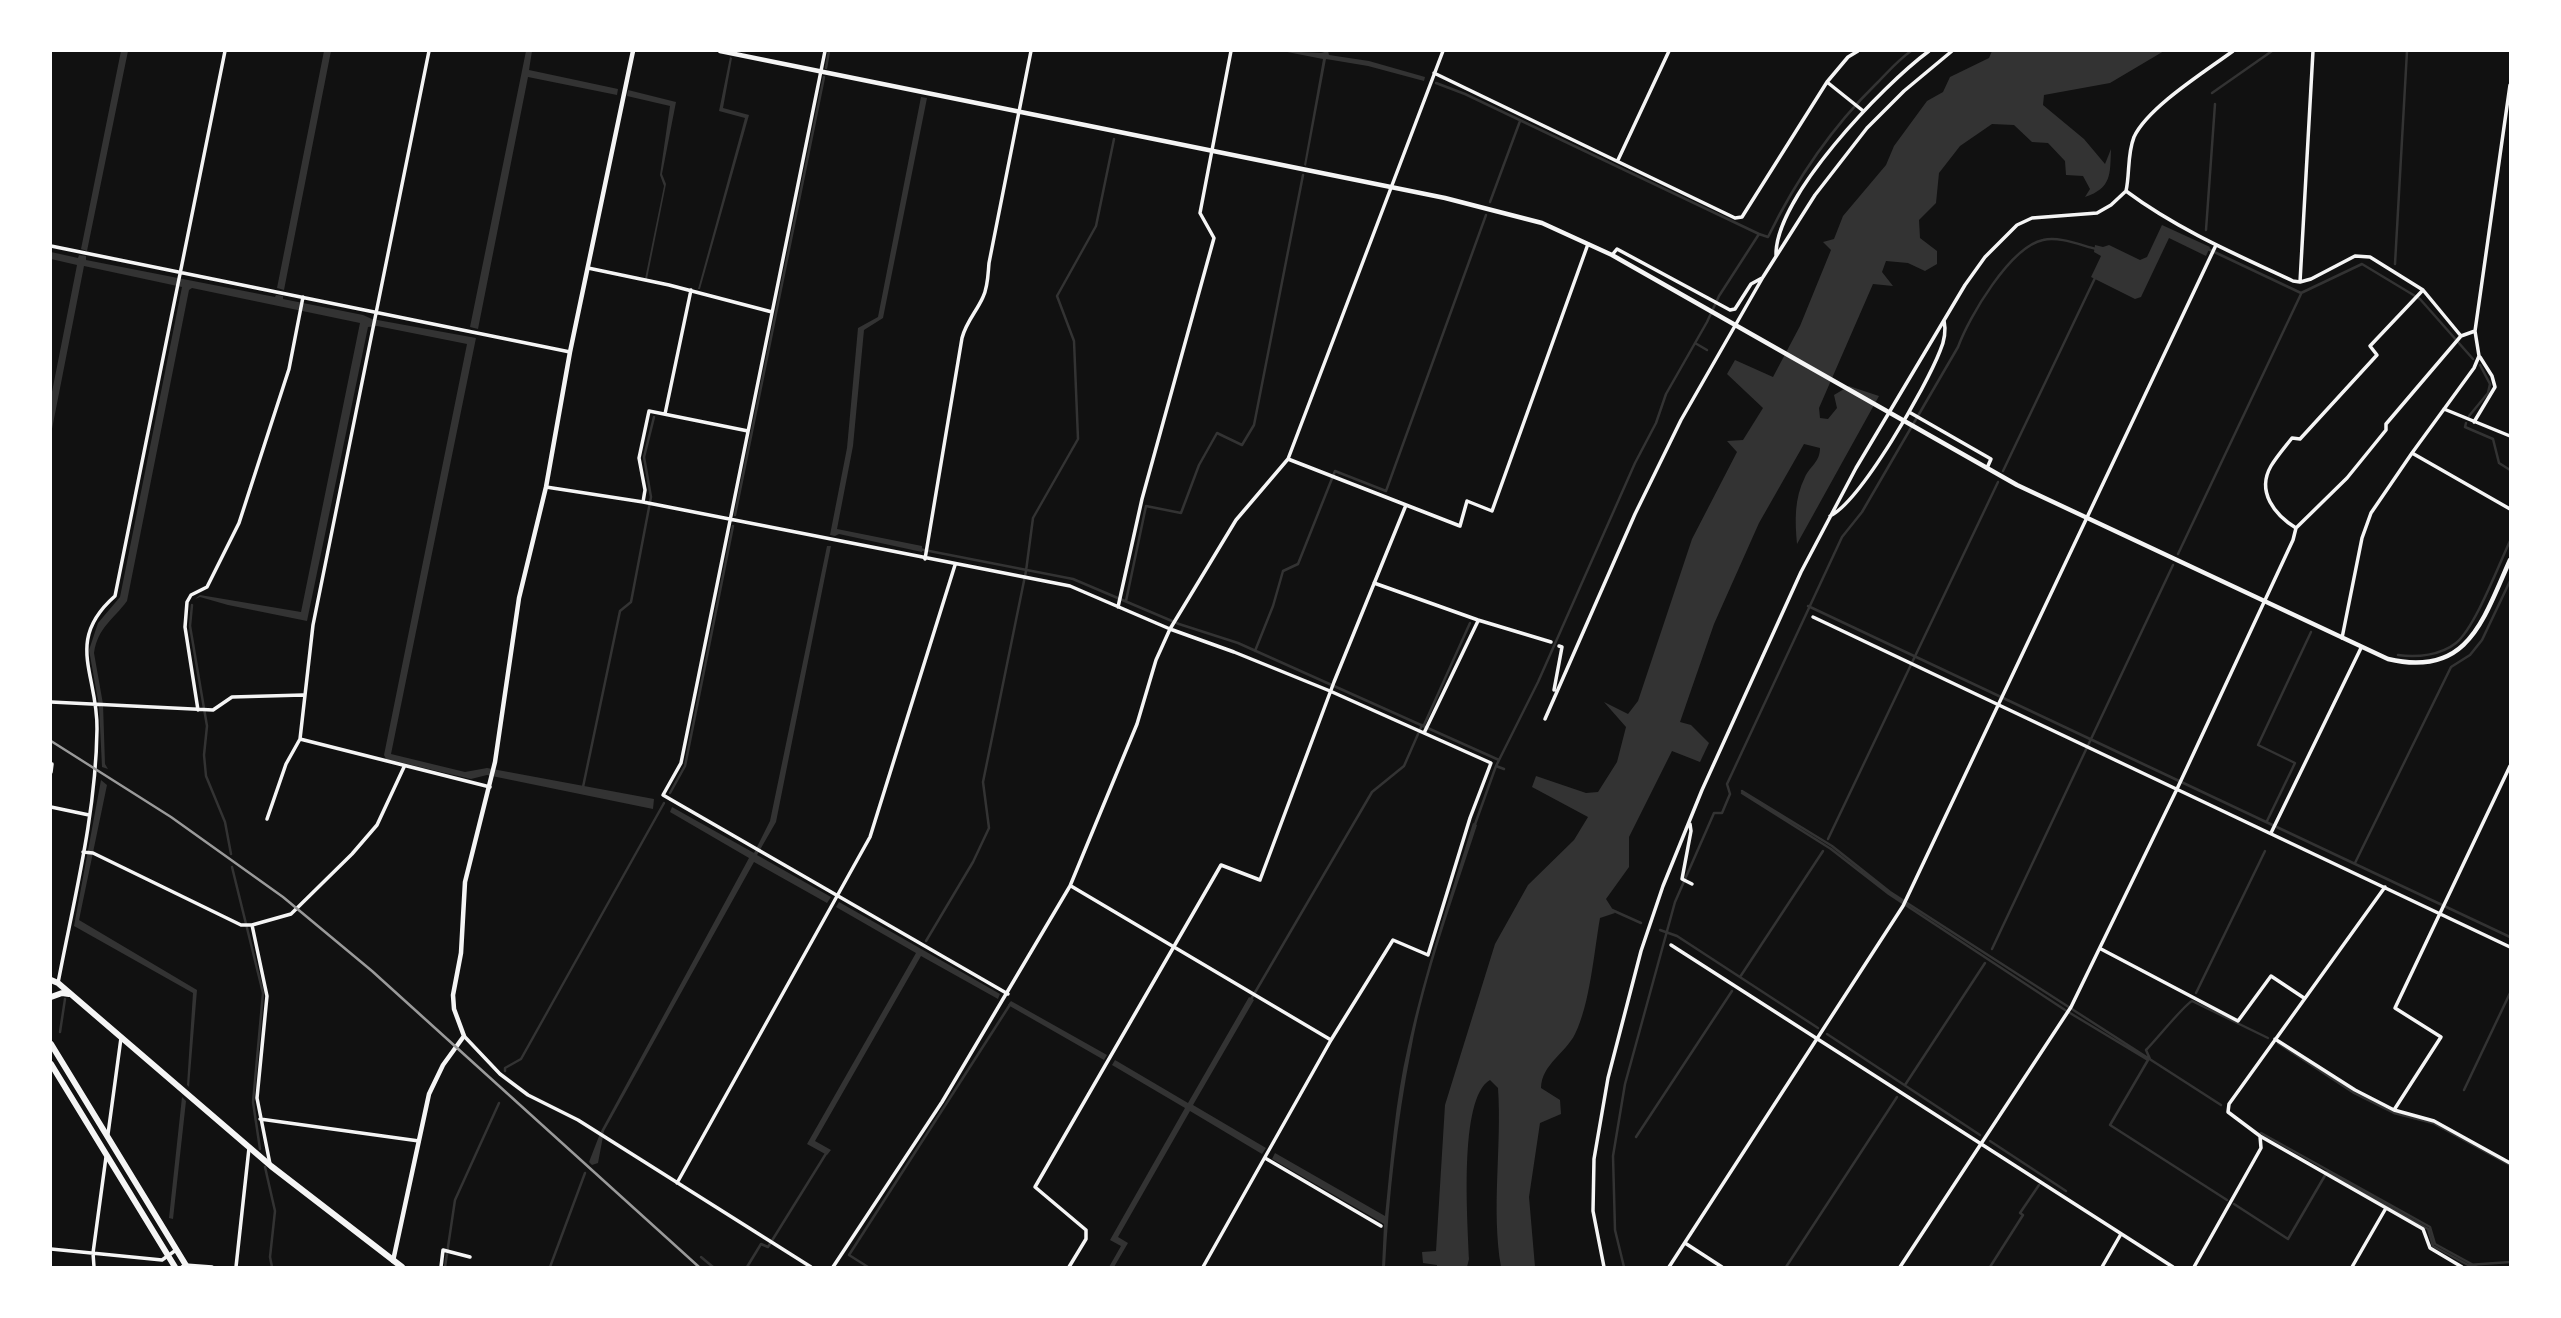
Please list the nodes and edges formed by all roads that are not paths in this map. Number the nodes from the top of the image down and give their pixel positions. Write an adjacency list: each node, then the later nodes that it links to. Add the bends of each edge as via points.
1 (225, 51): 31 (street)
2 (429, 51): 37 (street)
3 (633, 51): 30 (street)
4 (720, 51): 15 (street)
5 (825, 51): 15 (street)
6 (1031, 51): 20 (street)
7 (1231, 51): 21 (street)
8 (1443, 51): 16 (street)
9 (1669, 51): 22 (street)
10 (1857, 51): 17 (street)
11 (1928, 51): 19 (street)
12 (1952, 51): 29 (street, via 1867,128 1820,187)
13 (2233, 51): 24 (street, via 2147,119 2135,135 2129,155)
14 (2314, 51): 33 (street)
15 (821, 71): 20 (street); 38 (street)
16 (1434, 73): 22 (street); 23 (street)
17 (1827, 82): 19 (street); 22 (street, via 1742,217 1735,218)
18 (2510, 85): 40 (street)
19 (1861, 109): 29 (street, via 1794,203)
20 (1019, 111): 21 (street); 61 (street, via 984,296 962,338)
21 (1211, 151): 23 (street); 66 (street, via 1200,213 1214,238 1142,499)
22 (1618, 161)
23 (1390, 187): 25 (street, via 1492,208 1542,223); 51 (street)
24 (2126, 191): 26 (street, via 2152,211); 39 (street, via 2097,213 2047,215 2017,225 1985,257)
25 (1588, 244): 28 (street); 55 (street, via 1492,511 1467,501 1461,526)
26 (2216, 245): 33 (street); 58 (street)
27 (51, 246): 31 (street)
28 (1612, 255): 32 (street, via 1617,249 1730,310 1751,284); 52 (street)
29 (1776, 258): 32 (street)
30 (588, 268): 34 (street); 42 (street)
31 (180, 275): 36 (street); 79 (street, via 115,596 92,621 85,651)
32 (1763, 277): 76 (street, via 1681,420)
33 (2300, 282): 35 (street, via 2362,255)
34 (691, 290): 38 (street); 46 (street)
35 (2423, 290): 41 (street); 60 (street, via 2370,346 2377,355 2300,439 2292,438 2270,468 2268,497 2273,510)
36 (302, 299): 37 (street); 80 (street, via 289,369 239,523 207,586 187,602 185,627)
37 (376, 312): 42 (street); 75 (street, via 313,625)
38 (772, 312): 48 (street)
39 (1944, 320): 45 (street, via 1941,350); 57 (street)
40 (2475, 331): 41 (street); 43 (street)
41 (2460, 338): 60 (street, via 2386,424 2386,430 2347,478)
42 (570, 352): 53 (street)
43 (2479, 356): 44 (street); 47 (street, via 2495,387)
44 (2444, 409): 47 (street); 50 (street)
45 (1911, 413): 52 (street, via 1991,459); 57 (street, via 1841,511)
46 (664, 414): 48 (street); 54 (street, via 649,411 639,458)
47 (2474, 422): 49 (street)
48 (748, 431): 59 (street)
49 (2510, 436)
50 (2412, 453): 56 (street); 70 (street, via 2371,513)
51 (1288, 459): 55 (street); 69 (street, via 1236,520)
52 (1987, 468): 58 (street)
53 (546, 487): 54 (street); 88 (street, via 519,598)
54 (645, 503): 59 (street)
55 (1406, 505): 64 (street)
56 (2510, 509)
57 (1828, 517): 93 (street)
58 (2088, 519): 65 (street); 78 (street)
59 (730, 520): 61 (street); 99 (street, via 681,763 663,795)
60 (2296, 528): 65 (street)
61 (925, 559): 63 (street)
62 (2510, 560): 73 (street, via 2474,633 2442,660 2407,664)
63 (955, 565): 66 (street, via 1070,586); 99 (street, via 870,837)
64 (1374, 583): 68 (street); 74 (street)
65 (2264, 601): 70 (street); 89 (street)
66 (1118, 607): 69 (street)
67 (1813, 617): 78 (street)
68 (1478, 620): 71 (street); 82 (street)
69 (1171, 627): 74 (street); 97 (street, via 1130,743)
70 (2342, 638): 73 (street)
71 (1551, 642)
72 (1559, 646): 76 (street)
73 (2361, 648): 94 (street)
74 (1331, 690): 82 (street); 104 (street, via 1260,880 1221,864)
75 (304, 695): 80 (street, via 232,696 213,710); 83 (street)
76 (1553, 695): 81 (street)
77 (51, 702): 79 (street)
78 (1999, 704): 89 (street); 113 (street, via 1903,906)
79 (96, 705): 80 (street); 91 (street)
80 (200, 710)
81 (1545, 719)
82 (1425, 731): 115 (street, via 1491,763 1428,955 1393,940)
83 (300, 739): 86 (street); 92 (street)
84 (52, 764): 87 (street)
85 (2510, 766): 100 (street)
86 (404, 767): 88 (street); 101 (street, via 377,825 352,854 291,914)
87 (51, 772)
88 (490, 787): 111 (street, via 462,903 461,953 453,995)
89 (2178, 787): 94 (street); 105 (street)
90 (51, 807): 91 (street)
91 (89, 815): 95 (street)
92 (267, 819)
93 (1689, 822): 96 (street, via 1682,879); 151 (street, via 1641,951 1608,1078 1594,1159 1593,1210)
94 (2271, 832): 98 (street)
95 (85, 852): 101 (street); 106 (street)
96 (1692, 884)
97 (1070, 886): 104 (street); 108 (street)
98 (2385, 887): 100 (street); 110 (street)
99 (837, 896): 108 (street); 129 (street)
100 (2440, 911): 103 (street); 118 (street, via 2395,1008 2441,1037)
101 (248, 925): 119 (street, via 267,996 257,1098)
102 (1671, 945): 113 (street)
103 (2510, 947)
104 (1174, 948): 115 (street); 149 (street, via 1035,1187 1086,1230 1086,1239)
105 (2101, 949): 110 (street, via 2238,1021 2271,976); 123 (street, via 2067,1014)
106 (55, 981): 107 (highway)
107 (71, 994): 109 (highway); 112 (highway)
108 (1008, 994): 148 (street)
109 (51, 997)
110 (2304, 998): 114 (street)
111 (464, 1036): 122 (street, via 434,1080); 129 (street, via 500,1074 528,1095)
112 (121, 1037): 121 (street); 124 (highway)
113 (1817, 1039): 123 (street); 133 (street)
114 (2275, 1039): 118 (street); 120 (street, via 2228,1112)
115 (1331, 1040): 126 (street)
116 (51, 1044): 121 (highway)
117 (51, 1064): 125 (highway)
118 (2394, 1110): 127 (street, via 2434,1121)
119 (260, 1119): 122 (street); 128 (street)
120 (2259, 1136): 130 (street); 157 (street, via 2261,1148)
121 (108, 1137): 135 (highway)
122 (419, 1141): 139 (street)
123 (1981, 1144): 132 (street); 154 (street)
124 (249, 1147): 128 (highway); 144 (street)
125 (106, 1155): 136 (street); 138 (highway)
126 (1265, 1158): 131 (street); 150 (street)
127 (2510, 1163)
128 (271, 1166): 139 (highway)
129 (677, 1183): 147 (street)
130 (2386, 1208): 158 (street); 159 (street, via 2423,1229 2430,1248)
131 (1381, 1226)
132 (2121, 1234): 155 (street); 156 (street)
133 (1685, 1243): 152 (street); 153 (street)
134 (51, 1248): 136 (street)
135 (176, 1250): 138 (street); 140 (highway)
136 (93, 1253): 138 (street); 141 (street)
137 (470, 1256): 146 (street, via 443,1251)
138 (168, 1257): 142 (highway)
139 (392, 1261): 145 (highway)
140 (185, 1266): 143 (street)
141 (94, 1267)
142 (175, 1267)
143 (212, 1267)
144 (236, 1267)
145 (400, 1267)
146 (441, 1267)
147 (811, 1267)
148 (833, 1267)
149 (1069, 1267)
150 (1203, 1267)
151 (1604, 1267)
152 (1669, 1267)
153 (1722, 1267)
154 (1900, 1267)
155 (2102, 1267)
156 (2173, 1267)
157 (2194, 1267)
158 (2352, 1267)
159 (2462, 1267)

